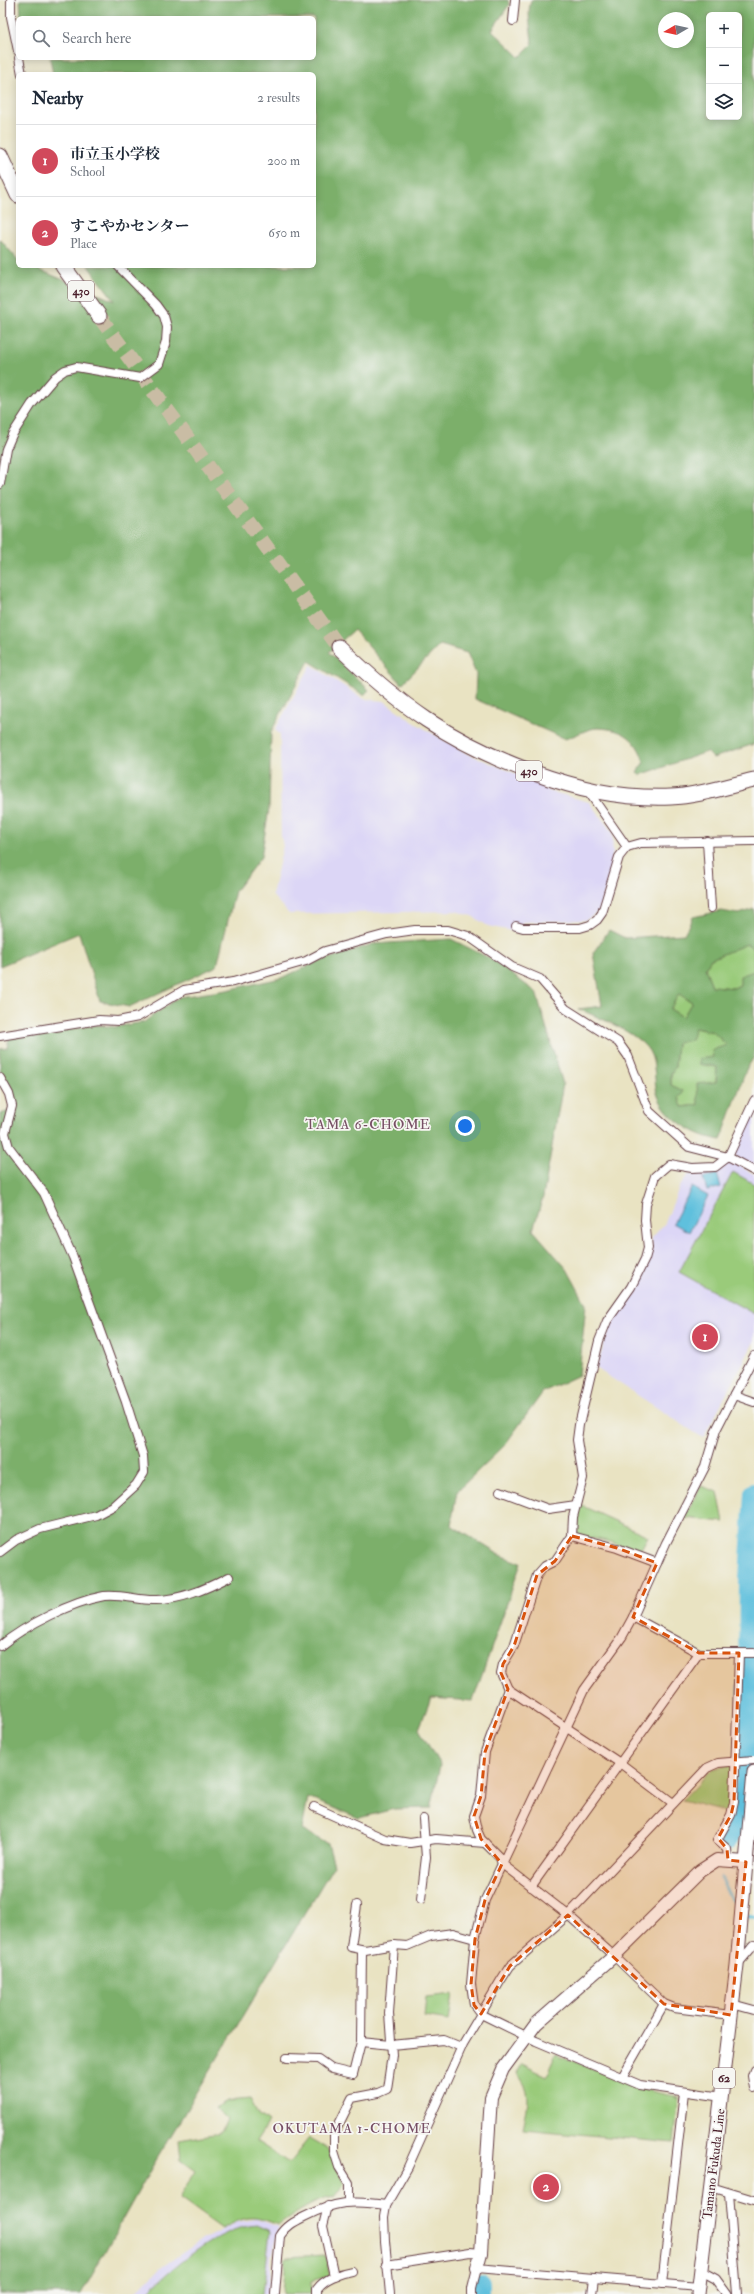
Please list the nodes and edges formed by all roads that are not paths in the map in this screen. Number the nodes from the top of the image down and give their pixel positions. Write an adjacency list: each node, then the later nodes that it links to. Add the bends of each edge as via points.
1 (11, 0): 4 (street)
2 (515, 0): 3 (street)
3 (513, 20)
4 (16, 40)
5 (19, 60): 6 (street)
6 (22, 72)
7 (0, 156): 8 (highway)
8 (16, 191)
9 (64, 268): 11 (highway, 430)
10 (120, 268): 12 (street, via 164,316 166,342 159,364 140,378 76,367 65,370 55,377 32,404 12,435 6,449)
11 (99, 316)
12 (0, 484)
13 (339, 647): 15 (highway, 430, via 391,695 450,736 508,763)
14 (754, 780): 15 (highway, 430, via 673,797 622,796)
15 (588, 791): 18 (street)
16 (707, 841): 17 (street); 18 (street, via 641,843); 19 (street)
17 (754, 841)
18 (627, 847): 20 (street, via 618,857 602,913 590,925 574,928)
19 (711, 908)
20 (516, 926)
21 (0, 1036): 24 (street, via 98,1020 118,1021 138,1017 184,990 233,982 306,961 325,951 387,934 415,930 448,930 468,936 512,967 540,979 566,1009 618,1042 628,1056 654,1118 688,1147)
22 (0, 1078): 32 (street, via 12,1106 5,1133 9,1147 44,1192 74,1257 126,1402 143,1456 144,1472 136,1485 113,1506 96,1515 40,1529 16,1540)
23 (754, 1101): 24 (street)
24 (728, 1157): 25 (street); 30 (street, via 714,1167 692,1168 669,1164 655,1176 646,1204 646,1259 631,1287 607,1321 599,1341 583,1404 577,1440 583,1478)
25 (754, 1171)
26 (754, 1356): 27 (street)
27 (734, 1395): 28 (street); 33 (street, via 716,1430 705,1467)
28 (754, 1402)
29 (500, 1491): 30 (street, via 548,1509)
30 (576, 1505): 31 (street)
31 (572, 1536): 33 (street, via 617,1548); 40 (street, via 555,1561 545,1566 537,1575 514,1646 503,1664 501,1673)
32 (0, 1552)
33 (657, 1563): 35 (street)
34 (229, 1577): 36 (street, via 207,1589 183,1596 155,1600 105,1596 73,1605)
35 (633, 1617): 37 (street); 41 (street, via 622,1637 590,1679)
36 (0, 1646)
37 (699, 1653): 38 (street); 43 (street)
38 (740, 1653): 39 (street); 42 (street)
39 (753, 1653)
40 (508, 1689): 41 (street); 49 (street, via 485,1752 481,1796 474,1816 476,1830)
41 (566, 1726): 43 (street); 52 (street)
42 (738, 1761): 44 (street); 45 (street, via 712,1764); 50 (street, via 731,1815 717,1840 727,1850)
43 (620, 1763): 45 (street); 53 (street)
44 (753, 1764): 51 (main road, Tamano Fukuda Line / 62)
45 (673, 1804): 56 (street)
46 (314, 1807): 48 (street, via 385,1839 410,1843)
47 (423, 1819): 48 (street)
48 (425, 1842): 49 (street, via 436,1839); 54 (street)
49 (485, 1843): 52 (street, via 500,1858)
50 (728, 1860): 51 (street); 61 (street, via 711,1863 700,1871)
51 (746, 1862): 62 (main road, Tamano Fukuda Line / 62)
52 (502, 1864): 53 (street); 57 (street, via 485,1900)
53 (531, 1887): 56 (street)
54 (421, 1900)
55 (357, 1905): 60 (street, via 351,1947)
56 (568, 1915): 61 (street); 66 (street, via 510,1966)
57 (475, 1939): 58 (street, via 453,1933 431,1936 407,1946); 66 (street, via 471,1984 474,2005)
58 (394, 1945): 60 (street); 69 (street, via 389,2013)
59 (754, 1945): 62 (street)
60 (362, 1950): 68 (street)
61 (614, 1956): 63 (street); 67 (street)
62 (737, 1965): 64 (main road, Tamano Fukuda Line / 62)
63 (664, 2004): 64 (street, via 674,2008); 73 (street)
64 (732, 2010): 65 (street); 76 (main road, Tamano Fukuda Line / 62)
65 (754, 2010)
66 (481, 2014): 67 (street); 70 (street)
67 (526, 2035): 73 (street); 83 (street, via 503,2070 491,2097)
68 (362, 2042): 69 (street); 71 (street, via 353,2074 332,2069 318,2059)
69 (391, 2045): 70 (street, via 444,2040); 80 (street, via 391,2073 387,2089 352,2098 334,2134 334,2151 339,2167 349,2183)
70 (461, 2047): 81 (street, via 408,2167)
71 (287, 2058)
72 (754, 2070): 74 (street)
73 (622, 2077): 75 (street, via 640,2085)
74 (754, 2088)
75 (684, 2092): 76 (street); 90 (street)
76 (722, 2097): 77 (main road, Tamano Fukuda Line / 62)
77 (711, 2187): 78 (street); 87 (main road, Tamano Fukuda Line / 62)
78 (730, 2193): 79 (street); 98 (street)
79 (754, 2200)
80 (350, 2201): 81 (street); 82 (street)
81 (386, 2205): 84 (street)
82 (328, 2206): 88 (street, via 324,2226); 92 (street, via 284,2229 280,2236)
83 (481, 2253): 84 (street, via 470,2252); 85 (street)
84 (386, 2265): 94 (street)
85 (478, 2268): 89 (street); 95 (street)
86 (352, 2271): 88 (street)
87 (701, 2271): 91 (main road, Tamano Fukuda Line / 62); 97 (street, via 716,2279)
88 (334, 2276): 93 (street, via 320,2284 316,2289)
89 (594, 2278): 90 (street); 96 (street)
90 (662, 2284): 91 (street)
91 (698, 2291)
92 (275, 2294)
93 (317, 2294)
94 (390, 2294)
95 (472, 2294)
96 (592, 2294)
97 (727, 2294)
98 (737, 2294)

